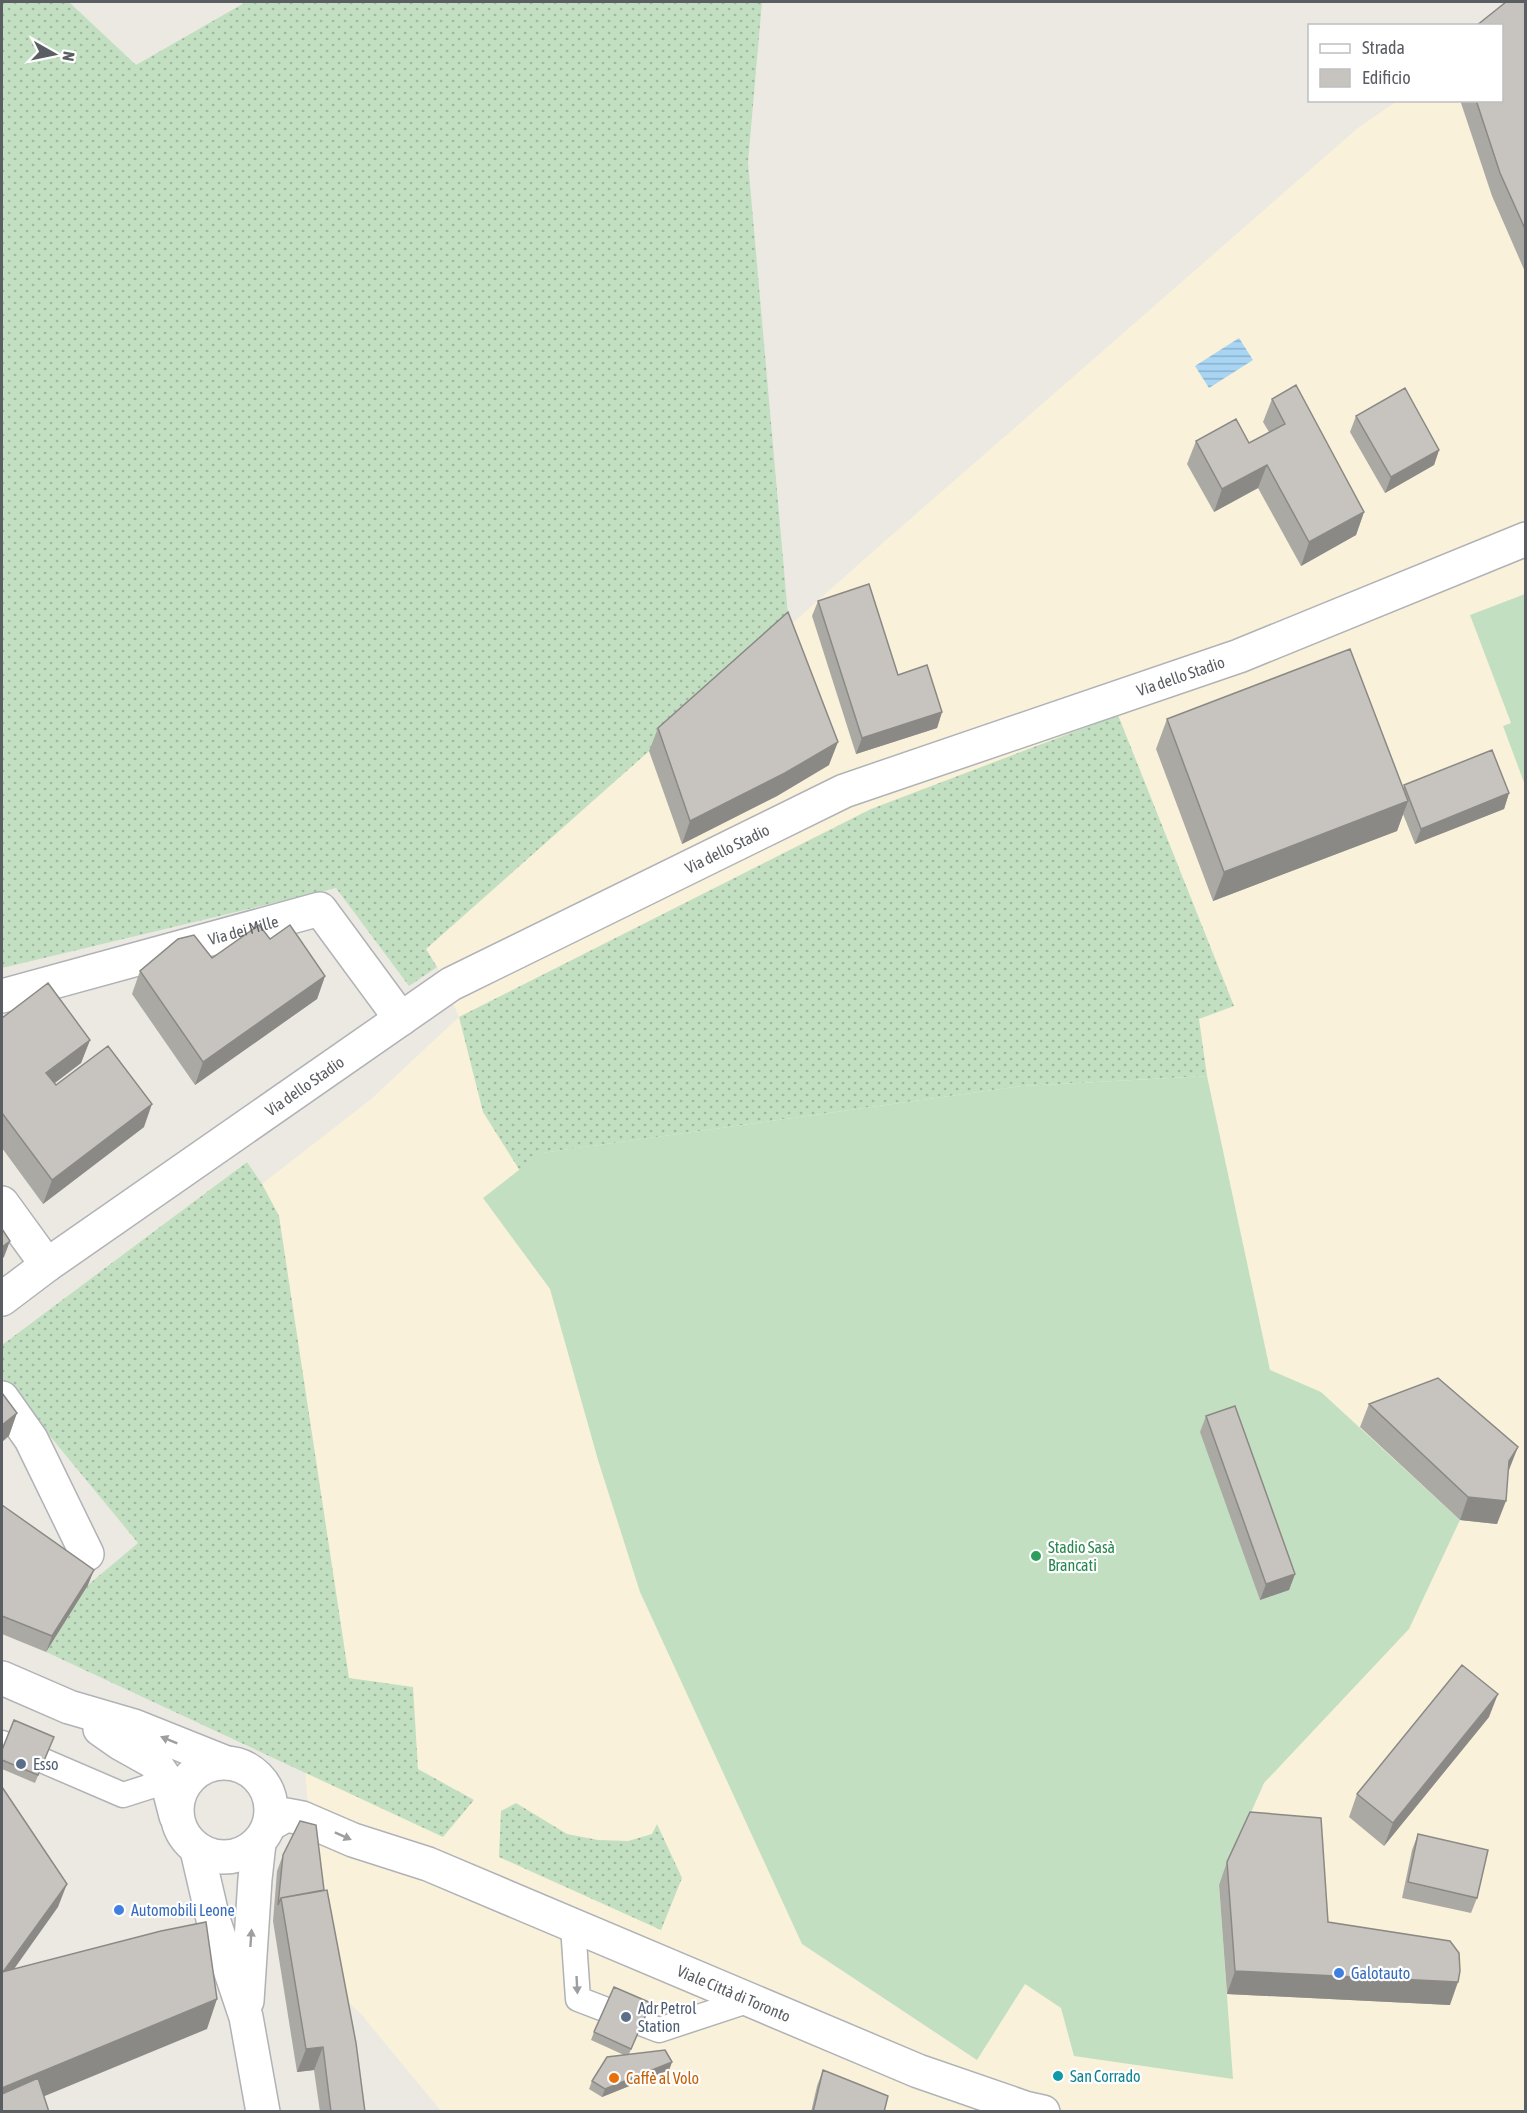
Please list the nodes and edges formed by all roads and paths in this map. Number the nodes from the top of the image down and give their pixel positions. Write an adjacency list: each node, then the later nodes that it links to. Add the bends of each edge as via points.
1 (1526, 539): 3 (street, Via dello Stadio, via 1239,656 844,791 451,984)
2 (2, 996): 3 (street, Via dei Mille, via 320,909)
3 (401, 1019): 5 (street, Via dello Stadio)
4 (2, 1203): 5 (street)
5 (47, 1265): 6 (street, Via dello Stadio)
6 (2, 1299)
7 (2, 1398): 8 (street, via 31,1439)
8 (87, 1554)
9 (2, 1678): 10 (street)
10 (69, 1707): 12 (street, one-way to 10, via 134,1726); 14 (street, via 154,1762)
11 (2, 1743): 14 (lane, via 123,1795)
12 (224, 1762): 13 (street, via 243,1766); 15 (street, via 204,1766 188,1778 178,1796)
13 (259, 1778): 16 (street, via 272,1807); 18 (street, via 363,1821)
14 (167, 1781): 15 (street)
15 (176, 1816): 17 (street, via 183,1835)
16 (265, 1833): 17 (street, via 245,1853 230,1858 213,1857); 18 (street, one-way to 18, via 286,1815 302,1818 353,1840); 21 (street, one-way to 16, via 255,1879)
17 (197, 1850): 21 (street, via 213,1918)
18 (428, 1864): 19 (street, Viale Città di Toronto)
19 (573, 1926): 20 (street, Viale Città di Toronto); 20 (lane, one-way to 20, via 578,1999 659,2030)
20 (750, 2000): 23 (street, Viale Città di Toronto, via 918,2071)
21 (246, 2017): 22 (street)
22 (263, 2112)
23 (1043, 2112)

